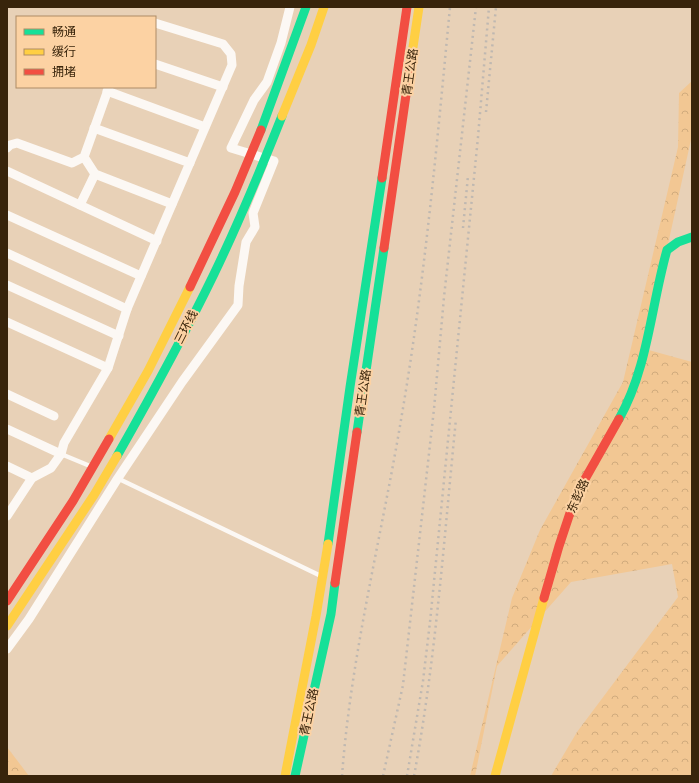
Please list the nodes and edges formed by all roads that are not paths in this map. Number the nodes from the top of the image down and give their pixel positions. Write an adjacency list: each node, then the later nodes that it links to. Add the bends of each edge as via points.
1 (290, 7): 37 (street, via 267,82 254,100 231,148 274,161 253,213 255,227 246,242 238,305 182,382)
2 (306, 7): 40 (main road, 三环线, via 238,185 200,269 82,486)
3 (324, 7): 41 (main road, 三环线, via 312,45 251,193 178,345 94,495)
4 (407, 7): 39 (main road, 青王公路)
5 (419, 7): 44 (main road, 青王公路, via 330,614)
6 (156, 23): 8 (street, via 223,44 231,54 232,65)
7 (156, 64): 8 (street)
8 (223, 87): 10 (street)
9 (108, 89): 10 (street); 11 (street)
10 (206, 127): 14 (street)
11 (94, 128): 13 (street); 14 (street)
12 (7, 148): 13 (street, via 17,143 72,163)
13 (84, 157): 16 (street)
14 (190, 163): 17 (street)
15 (7, 171): 18 (street)
16 (94, 174): 17 (street); 18 (street)
17 (172, 204): 21 (street)
18 (80, 205): 21 (street)
19 (7, 215): 23 (street)
20 (692, 237): 45 (main road, 东彭路, via 678,242 667,250 642,367 627,405 576,495 559,546)
21 (157, 240): 23 (street)
22 (7, 253): 25 (street)
23 (141, 276): 25 (street)
24 (7, 285): 27 (street)
25 (127, 310): 27 (street)
26 (7, 322): 28 (street)
27 (118, 336): 28 (street)
28 (108, 368): 32 (street, via 64,443)
29 (7, 394): 30 (street)
30 (54, 416)
31 (7, 429): 32 (street)
32 (61, 454): 34 (lane); 36 (street, via 51,468)
33 (7, 466): 36 (street)
34 (96, 469)
35 (103, 472): 37 (lane)
36 (32, 478): 38 (street)
37 (118, 478): 39 (lane); 42 (street, via 29,619)
38 (7, 516)
39 (323, 577): 43 (main road, 青王公路)
40 (7, 601)
41 (7, 626)
42 (7, 649)
43 (285, 776)
44 (295, 776)
45 (495, 776)

